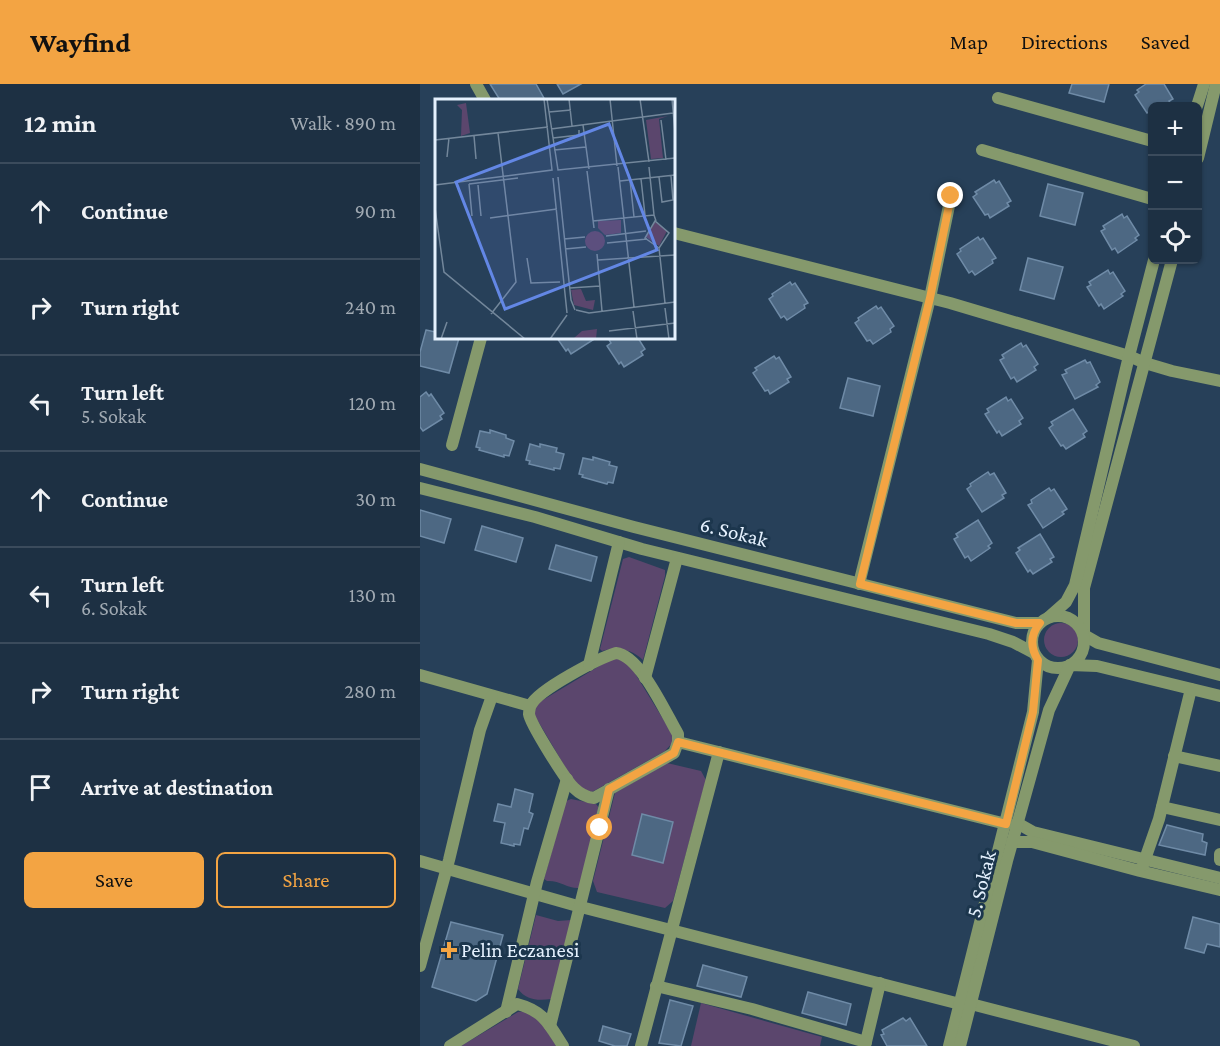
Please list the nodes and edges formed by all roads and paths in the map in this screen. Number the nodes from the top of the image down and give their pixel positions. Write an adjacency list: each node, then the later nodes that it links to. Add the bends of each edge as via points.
1 (476, 84): 5 (street)
2 (1204, 84): 6 (street)
3 (1216, 84): 9 (street)
4 (998, 98): 7 (street)
5 (484, 99)
6 (1198, 102)
7 (1148, 140)
8 (981, 150): 11 (street)
9 (1198, 156)
10 (951, 196): 15 (street)
11 (1148, 198)
12 (675, 233): 15 (street)
13 (1153, 264): 17 (street)
14 (1171, 264): 18 (street)
15 (930, 298): 17 (street); 25 (street)
16 (481, 339): 20 (street)
17 (1129, 356): 18 (street); 26 (street, via 1075,585 1066,602)
18 (1145, 363): 19 (street); 27 (street, via 1084,588)
19 (1220, 381)
20 (452, 446)
21 (420, 469): 25 (street, 6. Sokak)
22 (420, 488): 23 (street, 6. Sokak)
23 (619, 542): 24 (street, 6. Sokak); 29 (street)
24 (677, 558): 28 (street, 6. Sokak, via 989,634); 33 (street)
25 (860, 584): 26 (street, 6. Sokak, via 1016,623)
26 (1044, 620): 27 (street, via 1057,616 1074,621); 28 (street, via 1032,636)
27 (1084, 635): 30 (street, via 1082,652); 32 (street, via 1098,643)
28 (1036, 656): 30 (street, via 1053,668); 46 (street, 5. Sokak, via 1033,712)
29 (589, 665): 33 (street, via 622,654 634,662); 37 (street, via 536,697)
30 (1070, 665): 34 (street, via 1097,666); 46 (street, 5. Sokak, via 1049,710)
31 (420, 675): 35 (street)
32 (1220, 675)
33 (645, 678): 38 (street, via 678,734)
34 (1191, 689): 36 (street); 40 (street)
35 (492, 696): 37 (street); 52 (street, via 480,730)
36 (1220, 696)
37 (530, 706): 42 (street, via 529,714)
38 (678, 742): 39 (street); 43 (street, via 674,753)
39 (719, 752): 46 (street); 59 (street)
40 (1174, 756): 41 (street); 44 (street)
41 (1220, 766)
42 (567, 779): 43 (street, via 584,796 594,798); 56 (street)
43 (609, 789): 57 (street)
44 (1162, 807): 45 (street); 49 (street)
45 (1220, 820)
46 (1012, 824): 47 (street, 5. Sokak); 49 (street); 58 (street, 5. Sokak)
47 (1012, 842): 53 (street, via 1032,842); 58 (street, 5. Sokak)
48 (1220, 854): 50 (street)
49 (1145, 858): 53 (street); 54 (street)
50 (1220, 860)
51 (420, 861): 52 (street)
52 (447, 868): 56 (street); 60 (street)
53 (1140, 872): 55 (street)
54 (1220, 878)
55 (1220, 890)
56 (535, 893): 57 (street); 64 (street)
57 (581, 906): 59 (street); 65 (street)
58 (988, 914): 63 (street, 5. Sokak)
59 (670, 930): 61 (street); 62 (street)
60 (420, 966)
61 (880, 983): 63 (street); 66 (street)
62 (656, 986): 66 (street, via 752,1009); 69 (street)
63 (965, 1004): 70 (street, 5. Sokak); 71 (street, 5. Sokak); 72 (street)
64 (506, 1012): 65 (street, via 517,1004 530,1008); 67 (street)
65 (550, 1026): 68 (street)
66 (865, 1044)
67 (450, 1046)
68 (562, 1046)
69 (641, 1046)
70 (950, 1046)
71 (960, 1046)
72 (1134, 1046)

